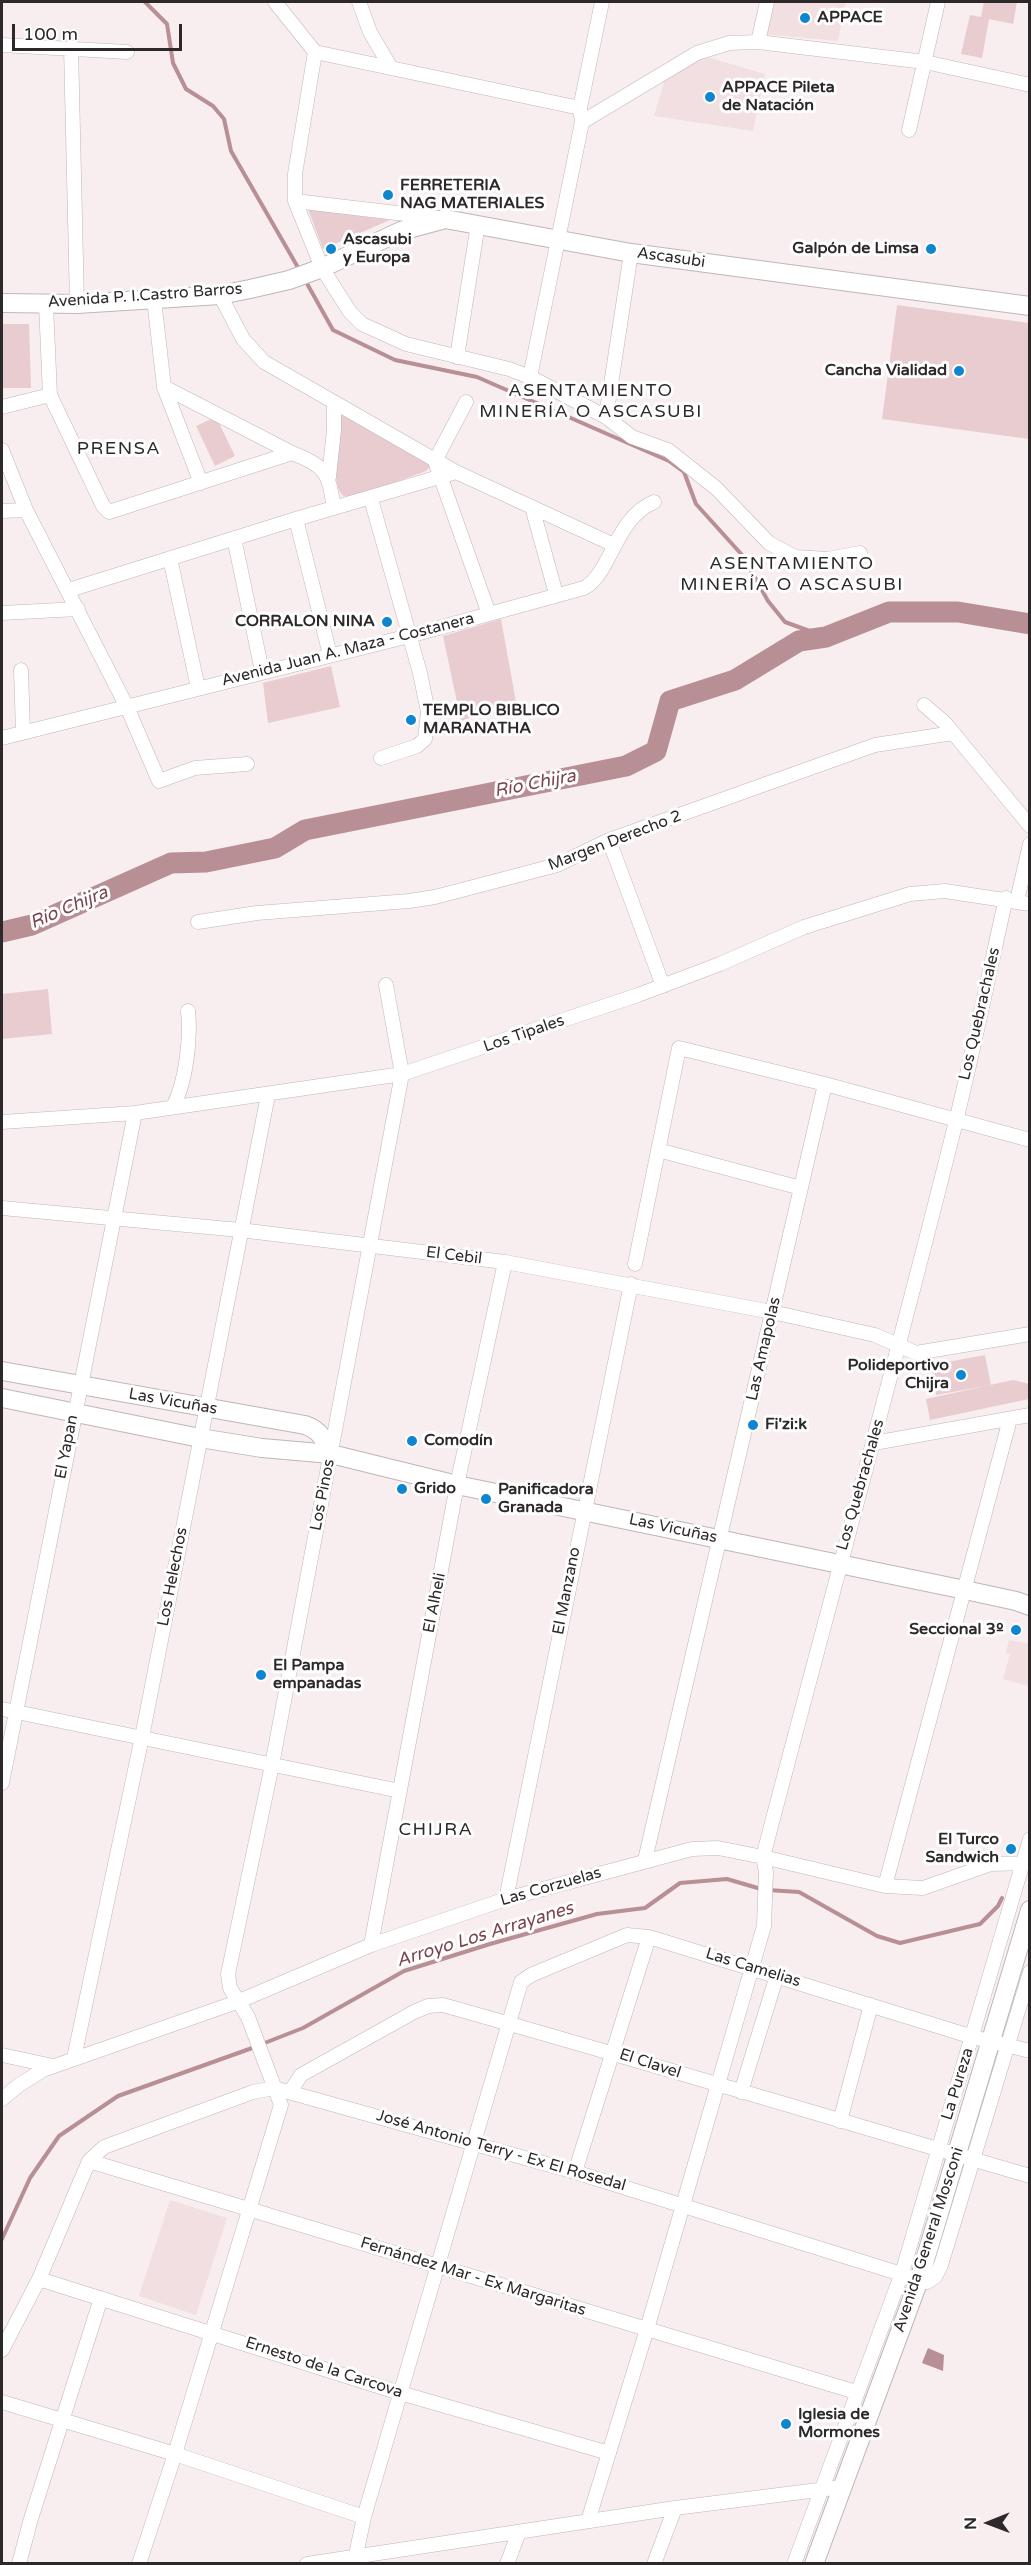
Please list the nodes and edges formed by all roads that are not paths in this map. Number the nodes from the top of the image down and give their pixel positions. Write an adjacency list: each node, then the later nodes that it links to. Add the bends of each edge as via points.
1 (275, 2): 10 (street)
2 (359, 2): 12 (street, via 370,32)
3 (602, 2): 14 (street)
4 (767, 2): 6 (street)
5 (938, 2): 11 (street)
6 (758, 42): 11 (street); 14 (street, via 729,43 697,53)
7 (2, 45): 8 (street)
8 (71, 47): 9 (street); 26 (street)
9 (127, 52)
10 (315, 52): 12 (street); 16 (street, via 295,174)
11 (925, 62): 13 (street); 15 (street)
12 (391, 68): 14 (street)
13 (1029, 85)
14 (581, 115): 19 (street)
15 (909, 130)
16 (295, 201): 17 (street); 21 (street)
17 (445, 219): 18 (street, Ascasubi); 21 (street, Ascasubi, via 401,231)
18 (478, 224): 19 (street, Ascasubi); 28 (street)
19 (556, 240): 20 (street, Ascasubi); 29 (street)
20 (631, 253): 27 (street, Ascasubi); 35 (street)
21 (322, 268): 22 (street, Avenida P. I.Castro Barros, via 289,280); 28 (street, via 362,324 406,344)
22 (220, 295): 23 (street, Avenida P. I.Castro Barros); 33 (street, via 243,339 264,362)
23 (154, 299): 26 (street, Avenida P. I.Castro Barros); 30 (street)
24 (2, 303): 25 (street, Avenida P. I.Castro Barros)
25 (46, 304): 26 (street, Avenida P. I.Castro Barros); 31 (street)
26 (76, 304)
27 (1029, 306)
28 (457, 357): 29 (street)
29 (530, 377): 35 (street)
30 (164, 387): 37 (street); 42 (street)
31 (50, 395): 34 (street); 42 (street, via 109,512)
32 (466, 402): 38 (street)
33 (334, 404): 38 (street); 40 (street)
34 (2, 407)
35 (606, 417): 52 (street, via 632,436 668,450 694,469 769,543 795,557 828,559)
36 (2, 450): 47 (street)
37 (292, 453): 40 (street, via 321,466); 42 (street)
38 (435, 461): 39 (street); 41 (street)
39 (456, 472): 41 (street); 45 (street)
40 (329, 477): 46 (street)
41 (439, 477): 43 (street); 58 (street)
42 (201, 483)
43 (371, 499): 46 (street); 59 (street)
44 (654, 502): 51 (street, Avenida Juan A. Maza - Costanera, via 637,513)
45 (532, 507): 51 (street); 55 (street)
46 (334, 508): 49 (street)
47 (26, 510): 48 (street); 54 (street)
48 (2, 511)
49 (296, 519): 50 (street); 60 (street)
50 (234, 538): 53 (street); 62 (street)
51 (614, 544): 55 (street, Avenida Juan A. Maza - Costanera, via 593,583)
52 (860, 552)
53 (170, 558): 54 (street); 63 (street)
54 (69, 590): 56 (street)
55 (556, 594): 58 (street, Avenida Juan A. Maza - Costanera)
56 (78, 609): 57 (street); 65 (street)
57 (2, 613)
58 (489, 614): 59 (street, Avenida Juan A. Maza - Costanera)
59 (409, 636): 60 (street, Avenida Juan A. Maza - Costanera); 69 (street, via 428,712 425,739 417,746)
60 (330, 655): 62 (street, Avenida Juan A. Maza - Costanera)
61 (21, 670): 66 (street)
62 (262, 671): 63 (street, Avenida Juan A. Maza - Costanera)
63 (198, 688): 65 (street, Avenida Juan A. Maza - Costanera)
64 (924, 705): 67 (street)
65 (127, 707): 66 (street, Avenida Juan A. Maza - Costanera); 70 (street, via 159,781 195,768)
66 (23, 732): 68 (street, Avenida Juan A. Maza - Costanera)
67 (953, 733): 71 (street); 72 (street, Margen Derecho 2, via 875,746)
68 (2, 738)
69 (381, 758)
70 (247, 764)
71 (1029, 826)
72 (609, 840): 75 (street, Margen Derecho 2, via 556,866 435,897); 77 (street)
73 (1029, 844): 74 (street, Los Quebrachales)
74 (1018, 901): 77 (street, Los Tipales, via 945,891 910,894 804,927); 84 (street, Los Quebrachales)
75 (198, 922)
76 (386, 985): 79 (street, Los Pinos)
77 (663, 986): 79 (street, Los Tipales)
78 (188, 1011): 82 (street, via 188,1040 180,1094)
79 (402, 1074): 81 (street, Los Tipales); 92 (street, Los Pinos)
80 (825, 1084): 84 (street); 87 (street, via 679,1048); 88 (street, Las Amapolas)
81 (268, 1095): 82 (street, Los Tipales); 91 (street, Los Helechos)
82 (174, 1107): 83 (street, Los Tipales)
83 (135, 1113): 85 (street, Los Tipales); 90 (street, El Yapan)
84 (957, 1119): 86 (street); 98 (street, Los Quebrachales)
85 (2, 1122)
86 (1029, 1140)
87 (658, 1150): 88 (street); 94 (street)
88 (801, 1188): 96 (street, Las Amapolas)
89 (2, 1208): 90 (street, El Cebil)
90 (114, 1217): 91 (street, El Cebil); 100 (street, El Yapan)
91 (240, 1230): 92 (street, El Cebil); 102 (street, Los Helechos)
92 (371, 1246): 93 (street, El Cebil); 110 (street, Los Pinos)
93 (505, 1262): 95 (street, El Cebil); 111 (street, El Alheli)
94 (634, 1263)
95 (631, 1284): 96 (street, El Cebil); 112 (street, El Manzano)
96 (772, 1312): 98 (street, El Cebil, via 875,1335); 113 (street, Las Amapolas)
97 (1029, 1334): 98 (street, El Cebil, via 922,1353)
98 (898, 1346): 108 (street, Los Quebrachales)
99 (2, 1371): 100 (street, Las Vicuñas)
100 (79, 1385): 102 (street, Las Vicuñas); 103 (street, El Yapan)
101 (2, 1398): 103 (street, Las Vicuñas)
102 (206, 1409): 105 (street, Las Vicuñas); 107 (street, Los Helechos)
103 (74, 1413): 107 (street, Las Vicuñas); 118 (street, El Yapan)
104 (1029, 1415): 106 (street)
105 (267, 1418): 109 (street, via 259,1429); 110 (street, Las Vicuñas, via 315,1428)
106 (1010, 1419): 108 (street); 115 (street)
107 (200, 1438): 109 (street, Las Vicuñas); 119 (street, Los Helechos)
108 (874, 1443): 114 (street, Los Quebrachales)
109 (262, 1448): 110 (street, Las Vicuñas)
110 (331, 1454): 111 (street, Las Vicuñas); 120 (street, Los Pinos)
111 (458, 1485): 112 (street, Las Vicuñas); 122 (street, El Alheli)
112 (584, 1510): 113 (street, Las Vicuñas); 128 (street, El Manzano)
113 (720, 1539): 114 (street, Las Vicuñas); 125 (street, Las Amapolas)
114 (839, 1563): 115 (street, Las Vicuñas); 124 (street, Los Quebrachales)
115 (965, 1590): 116 (street, Las Vicuñas); 127 (street)
116 (1025, 1603)
117 (2, 1709): 118 (street)
118 (16, 1712): 119 (street); 121 (street, El Yapan)
119 (142, 1737): 120 (street); 143 (street, Los Helechos)
120 (272, 1765): 122 (street); 135 (street, Los Pinos, via 228,1974)
121 (2, 1783)
122 (400, 1791): 131 (street, El Alheli)
123 (1029, 1839): 126 (street, La Pureza)
124 (763, 1857): 125 (street, Las Corzuelas, via 718,1848 692,1849); 127 (street, Las Corzuelas); 132 (street, Los Quebrachales, via 764,1926)
125 (645, 1860): 128 (street, Las Corzuelas)
126 (1026, 1863): 127 (street, Las Corzuelas, via 991,1864 923,1888); 138 (street, La Pureza)
127 (885, 1887)
128 (506, 1899): 131 (street, Las Corzuelas)
129 (1029, 1910): 139 (street, Avenida General Mosconi)
130 (649, 1937): 132 (street, Las Camelias); 137 (street, Las Camelias, via 627,1935 521,1982); 141 (street)
131 (371, 1945): 135 (street, Las Corzuelas)
132 (753, 1967): 134 (street, Las Camelias); 145 (street, Los Quebrachales)
133 (1029, 1972): 139 (street)
134 (777, 1975): 136 (street, Las Camelias); 148 (street)
135 (237, 2002): 143 (street, Las Corzuelas); 146 (street, Los Pinos, via 248,2017)
136 (870, 2005): 138 (street, Las Camelias); 150 (street)
137 (509, 2024): 141 (street, El Clavel); 147 (street, El Clavel, via 443,2005 428,2006 301,2075); 151 (street)
138 (973, 2037): 139 (street, Las Camelias); 152 (street, La Pureza)
139 (999, 2043): 140 (street, Las Camelias); 153 (street, Avenida General Mosconi)
140 (1029, 2051)
141 (614, 2052): 145 (street, El Clavel); 155 (street)
142 (2, 2055): 144 (street)
143 (74, 2058): 144 (street, Las Corzuelas)
144 (53, 2066): 149 (street, Las Corzuelas)
145 (718, 2085): 148 (street, El Clavel); 157 (street, Los Quebrachales)
146 (274, 2088): 147 (street, José Antonio Terry - Ex El Rosedal); 154 (street, José Antonio Terry - Ex El Rosedal, via 253,2092 104,2147); 158 (street, Los Pinos, via 281,2105)
147 (290, 2092): 151 (street, José Antonio Terry - Ex El Rosedal)
148 (741, 2092): 150 (street, El Clavel)
149 (2, 2099)
150 (840, 2121): 152 (street, El Clavel)
151 (475, 2142): 155 (street, José Antonio Terry - Ex El Rosedal); 159 (street)
152 (939, 2149): 153 (street, El Clavel); 160 (street, La Pureza)
153 (965, 2157): 156 (street, El Clavel); 162 (street, Avenida General Mosconi)
154 (89, 2161): 158 (street, Fernández Mar - Ex Margaritas); 161 (street)
155 (575, 2172): 157 (street, José Antonio Terry - Ex El Rosedal)
156 (1029, 2175)
157 (684, 2205): 160 (street, José Antonio Terry - Ex El Rosedal); 164 (street, Los Quebrachales)
158 (250, 2210): 159 (street, Fernández Mar - Ex Margaritas); 165 (street, Los Pinos)
159 (438, 2267): 164 (street, Fernández Mar - Ex Margaritas); 168 (street)
160 (902, 2273): 162 (street, José Antonio Terry - Ex El Rosedal); 167 (street, La Pureza)
161 (39, 2279): 163 (street, Ernesto de la Carcova); 166 (street)
162 (919, 2280): 173 (street, Avenida General Mosconi)
163 (101, 2298): 165 (street, Ernesto de la Carcova); 170 (street)
164 (648, 2329): 167 (street, Fernández Mar - Ex Margaritas); 171 (street, Los Quebrachales)
165 (212, 2333): 168 (street, Ernesto de la Carcova); 172 (street, Los Pinos)
166 (2, 2350)
167 (856, 2392): 174 (street, La Pureza)
168 (400, 2393): 171 (street, Ernesto de la Carcova); 176 (street)
169 (2, 2402): 170 (street)
170 (62, 2421): 172 (street); 180 (street)
171 (609, 2453): 177 (street, Los Quebrachales)
172 (175, 2454): 176 (street); 181 (street, Los Pinos)
173 (842, 2487): 174 (street); 186 (street, Avenida General Mosconi)
174 (819, 2490): 175 (street); 185 (street, La Pureza)
175 (675, 2508): 177 (street); 184 (street)
176 (364, 2517): 179 (street)
177 (588, 2521): 178 (street)
178 (519, 2532): 179 (street); 183 (street)
179 (355, 2560): 182 (street)
180 (19, 2564)
181 (139, 2564)
182 (307, 2564)
183 (507, 2564)
184 (654, 2564)
185 (794, 2564)
186 (814, 2564)

